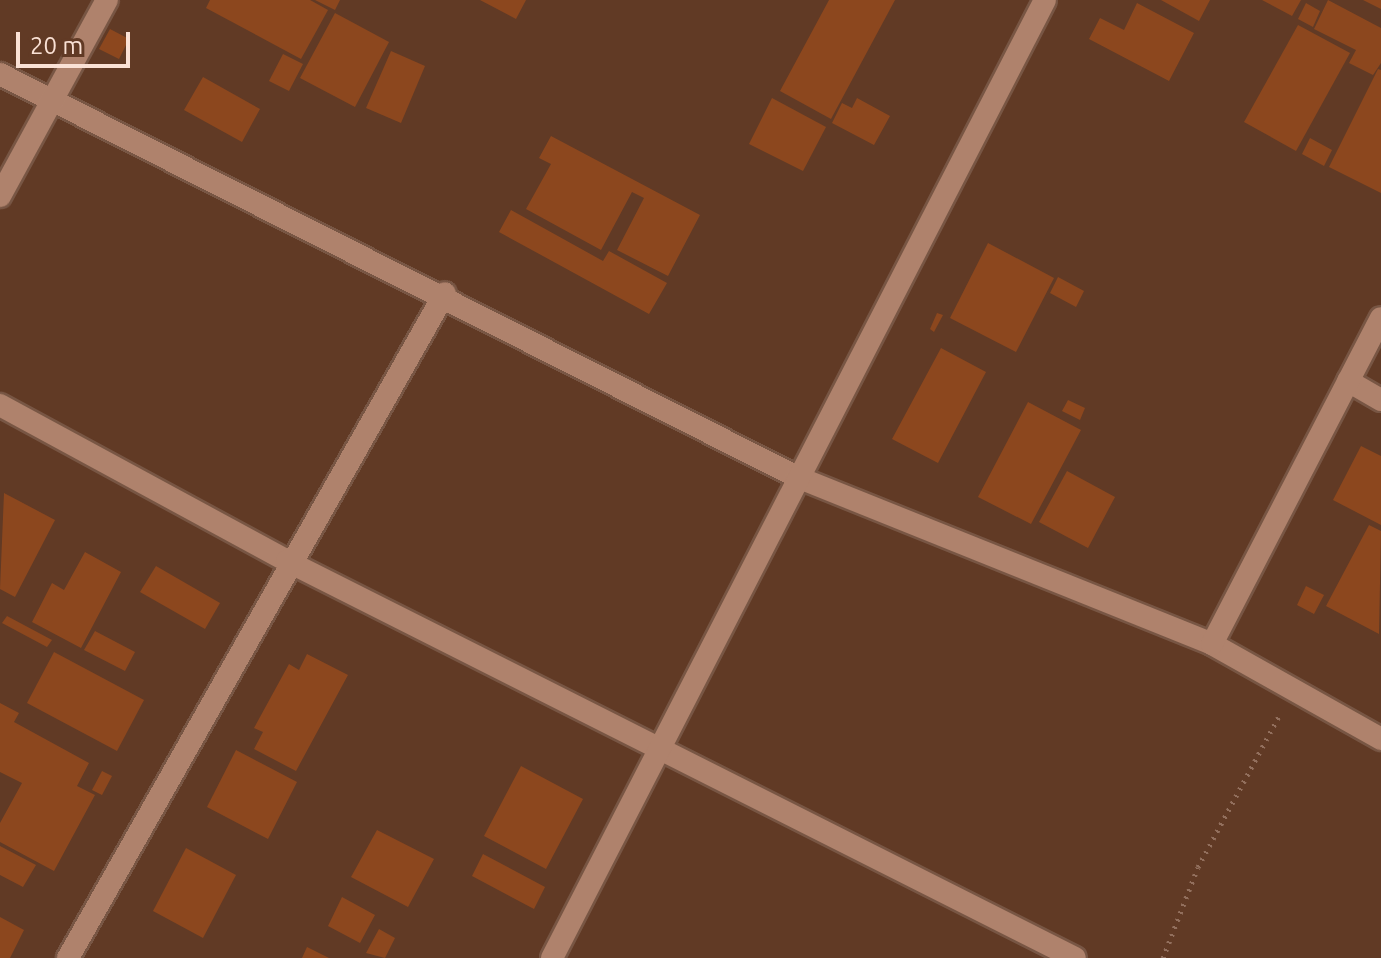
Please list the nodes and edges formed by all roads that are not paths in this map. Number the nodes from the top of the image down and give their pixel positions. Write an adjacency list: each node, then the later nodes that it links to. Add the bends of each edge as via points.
1 (107, 0): 4 (street)
2 (1045, 0): 11 (street)
3 (0, 74): 4 (street)
4 (54, 103): 5 (street); 6 (street)
5 (0, 196)
6 (445, 293): 11 (street); 12 (street)
7 (1381, 318): 8 (street)
8 (1348, 381): 9 (street); 13 (street)
9 (1381, 400)
10 (0, 405): 12 (street)
11 (797, 477): 13 (street); 15 (street)
12 (287, 561): 15 (street); 16 (street)
13 (1212, 644): 14 (street)
14 (1381, 739)
15 (662, 748): 17 (street); 18 (street)
16 (68, 958)
17 (552, 958)
18 (1075, 958)

